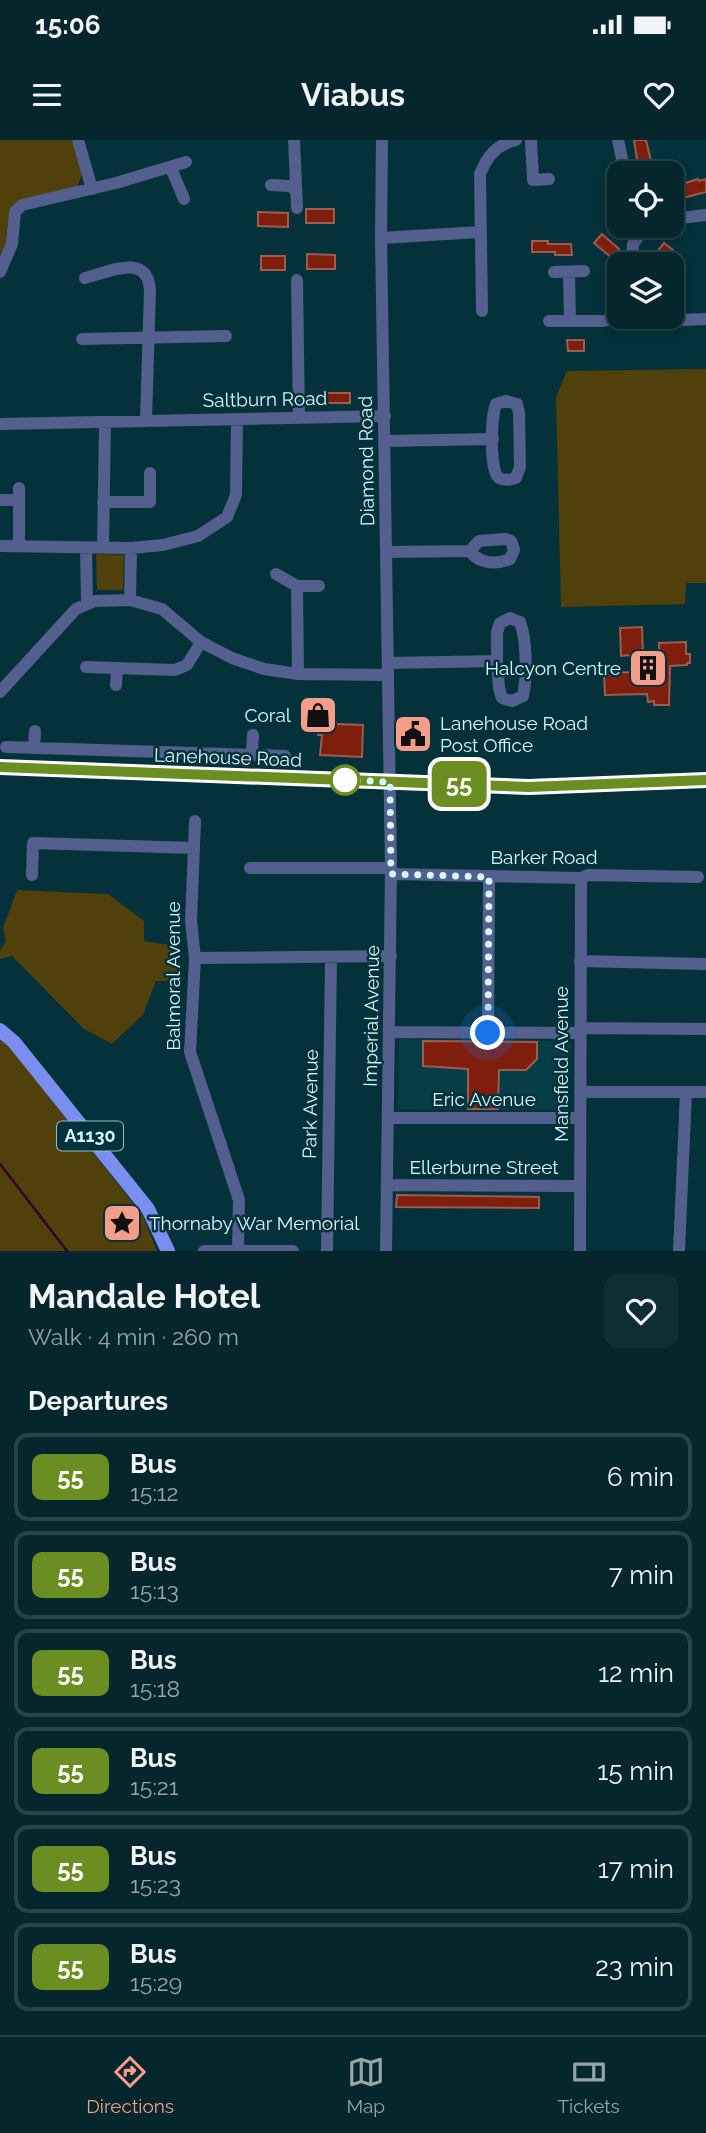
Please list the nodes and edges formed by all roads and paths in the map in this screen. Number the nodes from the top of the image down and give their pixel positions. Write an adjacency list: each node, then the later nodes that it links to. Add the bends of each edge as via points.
1 (78, 140): 12 (street)
2 (294, 140): 13 (street)
3 (382, 140): 19 (street, Diamond Road)
4 (516, 140): 18 (street, via 503,143 488,156 480,174)
5 (531, 140): 10 (street, via 533,180)
6 (618, 140): 7 (street)
7 (622, 161)
8 (186, 162): 9 (street)
9 (171, 168): 12 (street); 14 (street)
10 (549, 179)
11 (271, 186): 13 (street)
12 (92, 188): 21 (street, via 22,205 15,212 12,244)
13 (296, 190): 15 (street)
14 (184, 199)
15 (297, 208)
16 (706, 215): 17 (street)
17 (684, 218)
18 (480, 232): 19 (street); 26 (street)
19 (381, 238): 35 (street, Diamond Road)
20 (584, 271): 23 (street)
21 (0, 272)
22 (554, 272): 23 (street)
23 (569, 272): 31 (street)
24 (85, 278): 33 (street, via 131,267 147,274)
25 (297, 280): 36 (street)
26 (482, 311)
27 (706, 319): 29 (street)
28 (607, 320): 31 (street)
29 (684, 320)
30 (549, 321): 31 (street)
31 (570, 321)
32 (226, 337): 33 (street)
33 (147, 338): 34 (street); 38 (street)
34 (82, 339)
35 (385, 416): 36 (street, Saltburn Road); 42 (street, Diamond Road)
36 (299, 418): 37 (street, Saltburn Road)
37 (237, 419): 38 (street, Saltburn Road); 50 (street, via 236,495 227,517 198,536)
38 (146, 420): 39 (street, Saltburn Road)
39 (105, 422): 40 (street, Saltburn Road); 45 (street)
40 (0, 424)
41 (493, 439): 41 (street, via 496,404 517,404 520,467 516,478 507,481 494,471); 42 (street)
42 (385, 441): 52 (street, Diamond Road)
43 (150, 473): 45 (street, via 150,502)
44 (0, 499): 47 (street, via 19,494)
45 (103, 502): 49 (street)
46 (0, 546): 47 (street)
47 (19, 547): 48 (street)
48 (86, 548): 49 (street); 57 (street)
49 (103, 548): 50 (street)
50 (131, 548): 56 (street)
51 (470, 551): 52 (street)
52 (387, 552): 62 (street, Diamond Road)
53 (276, 574): 54 (street)
54 (297, 586): 55 (street); 63 (street)
55 (319, 586)
56 (130, 600): 57 (street); 58 (street, via 162,609)
57 (87, 603): 65 (street, via 76,609)
58 (201, 642): 61 (street, via 187,665 175,670); 63 (street, via 264,669)
59 (497, 661): 59 (street, via 500,623 510,618 520,622 524,631 523,696 512,701 502,698); 62 (street)
60 (86, 667): 61 (street)
61 (117, 669): 64 (street)
62 (388, 669): 63 (street); 76 (street, Diamond Road)
63 (298, 674)
64 (116, 685)
65 (0, 692)
66 (35, 732): 69 (street)
67 (253, 735): 71 (street)
68 (6, 747): 69 (street)
69 (34, 748): 70 (street)
70 (141, 752): 71 (street); 74 (street)
71 (252, 755): 72 (street)
72 (285, 757)
73 (0, 767): 74 (street, Lanehouse Road)
74 (140, 774): 76 (street, Lanehouse Road)
75 (706, 780): 76 (street, Lanehouse Road, via 553,787)
76 (390, 782): 80 (street, Imperial Avenue)
77 (195, 821): 78 (street, Balmoral Avenue)
78 (194, 848): 81 (street, via 33,843); 87 (street, Balmoral Avenue, via 191,921)
79 (250, 868): 80 (street, Barker Road)
80 (391, 871): 82 (street, Barker Road); 85 (street, Imperial Avenue)
81 (32, 875)
82 (489, 877): 84 (street, Barker Road); 94 (street)
83 (698, 877): 84 (street, Barker Road)
84 (581, 878): 88 (street, Mansfield Avenue)
85 (391, 956): 86 (street); 93 (street, Imperial Avenue)
86 (331, 957): 87 (street); 107 (street, Park Avenue)
87 (195, 958): 103 (street, Balmoral Avenue, via 190,1052 239,1200)
88 (580, 961): 89 (street); 92 (street, Mansfield Avenue)
89 (706, 964)
90 (706, 1029): 92 (street)
91 (0, 1030): 104 (main road, A1130, via 148,1209)
92 (579, 1030): 94 (street); 95 (street, Mansfield Avenue)
93 (390, 1032): 94 (street); 98 (street, Imperial Avenue)
94 (488, 1033)
95 (580, 1092): 96 (street); 99 (street, Mansfield Avenue)
96 (686, 1092): 97 (street); 109 (street)
97 (706, 1092)
98 (389, 1118): 99 (street, Eric Avenue); 100 (street, Imperial Avenue)
99 (579, 1118): 101 (street, Mansfield Avenue)
100 (388, 1185): 101 (street, Ellerburne Street); 108 (street, Imperial Avenue)
101 (579, 1186): 102 (street, Mansfield Avenue)
102 (580, 1245)
103 (238, 1250): 105 (street); 106 (street)
104 (168, 1251)
105 (204, 1251)
106 (293, 1251)
107 (327, 1251)
108 (386, 1251)
109 (679, 1251)

